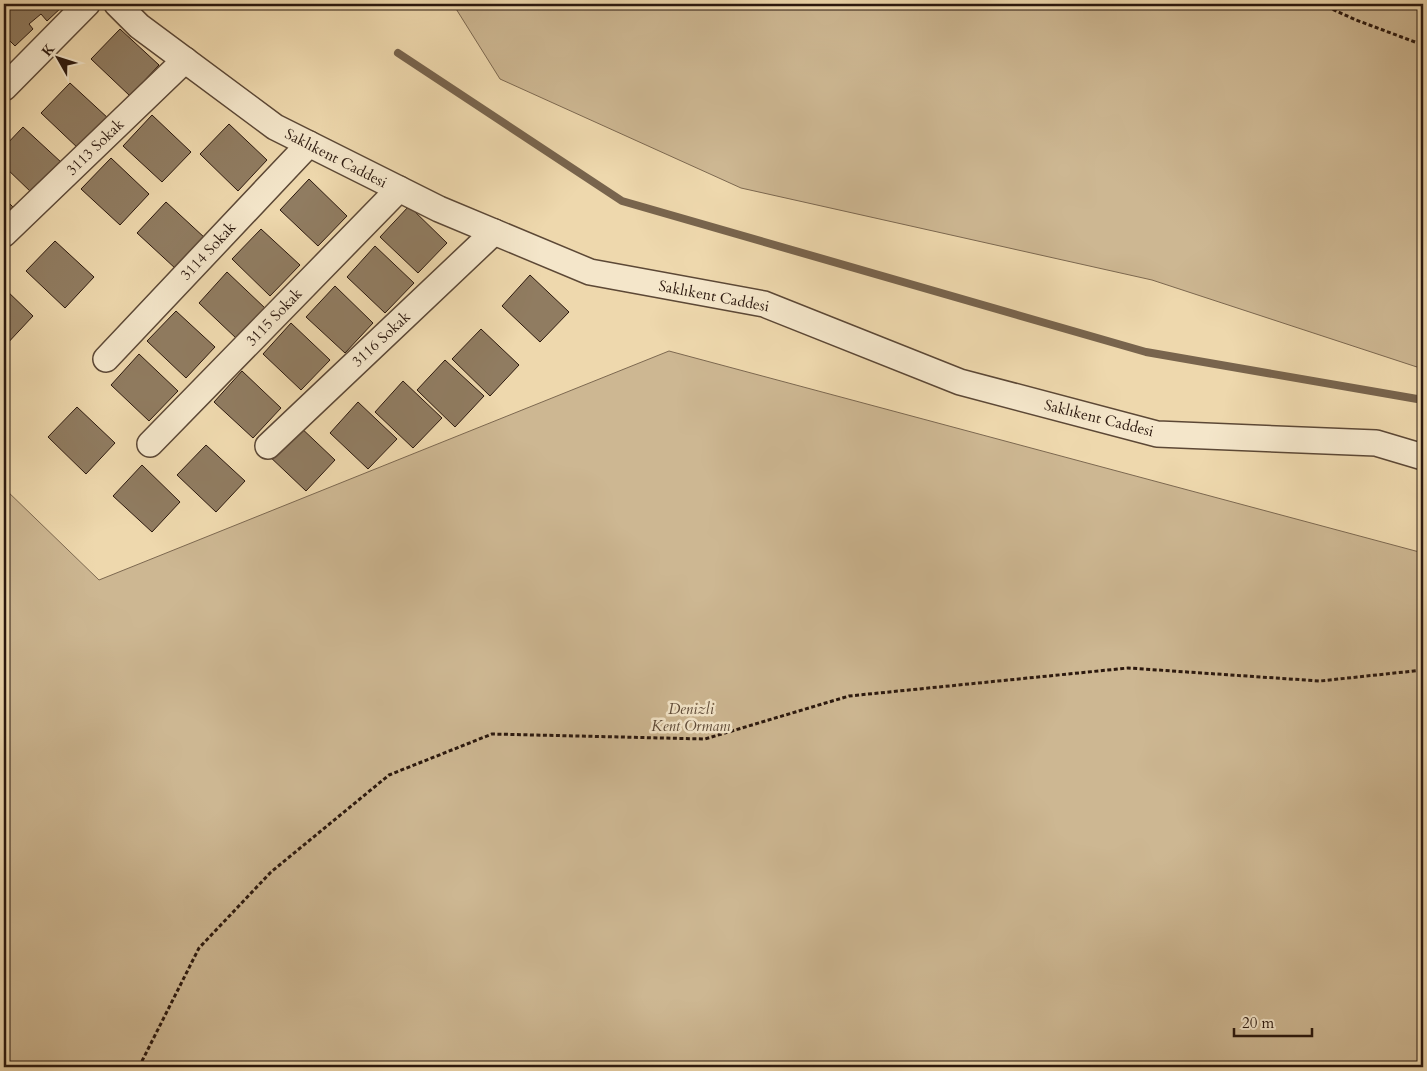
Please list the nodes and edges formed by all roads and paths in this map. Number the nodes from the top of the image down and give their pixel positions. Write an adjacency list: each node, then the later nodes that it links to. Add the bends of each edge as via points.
1 (88, 4): 6 (street)
2 (117, 4): 5 (street, Saklıkent Caddesi, via 139,26)
3 (1321, 4): 4 (path)
4 (1423, 45)
5 (185, 60): 7 (street, Saklıkent Caddesi, via 275,127); 10 (street, 3113 Sokak)
6 (4, 88)
7 (309, 144): 8 (street, Saklıkent Caddesi); 11 (street, 3114 Sokak)
8 (399, 189): 9 (street, Saklıkent Caddesi); 12 (street, 3115 Sokak)
9 (494, 232): 13 (street, 3116 Sokak); 14 (street, Saklıkent Caddesi, via 590,272 764,304 960,382 1157,434 1376,444)
10 (4, 234)
11 (106, 359)
12 (150, 444)
13 (268, 446)
14 (1423, 457)
15 (1423, 670): 16 (path, via 1320,681 1128,668 849,696 705,739 492,734 389,775 271,872 199,948)
16 (139, 1067)

